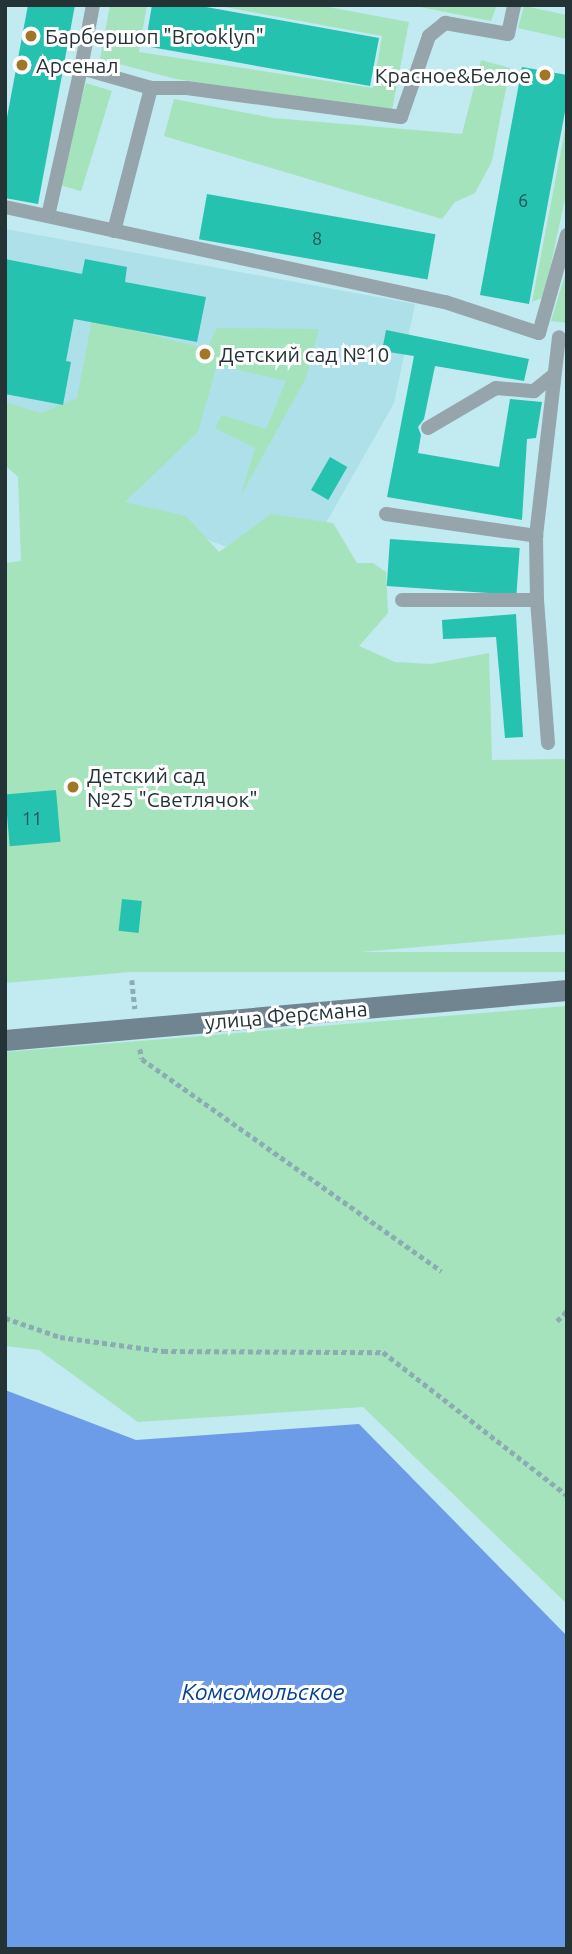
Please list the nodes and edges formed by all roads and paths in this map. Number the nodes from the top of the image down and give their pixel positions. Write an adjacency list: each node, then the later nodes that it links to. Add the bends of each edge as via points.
1 (93, 5): 3 (lane)
2 (514, 5): 4 (lane, via 508,34 445,23 429,36 401,117 187,88)
3 (80, 68): 4 (lane); 6 (lane)
4 (150, 88): 7 (lane)
5 (5, 207): 6 (lane)
6 (48, 216): 7 (lane)
7 (114, 231): 9 (lane, via 445,302)
8 (567, 235): 9 (lane)
9 (539, 332): 10 (lane)
10 (563, 336): 11 (lane)
11 (554, 375): 12 (lane, via 534,391 496,388); 14 (lane)
12 (428, 428)
13 (386, 514): 14 (lane)
14 (536, 536): 16 (lane)
15 (402, 600): 16 (lane)
16 (537, 600): 17 (lane)
17 (548, 743)
18 (132, 980): 20 (path)
19 (567, 990): 20 (street, улица Ферсмана)
20 (138, 1028): 21 (street, улица Ферсмана); 22 (path, via 142,1059)
21 (5, 1040)
22 (441, 1271)
23 (567, 1311): 25 (path)
24 (5, 1318): 26 (path, via 60,1337 163,1351 383,1352)
25 (557, 1321)
26 (567, 1495)

